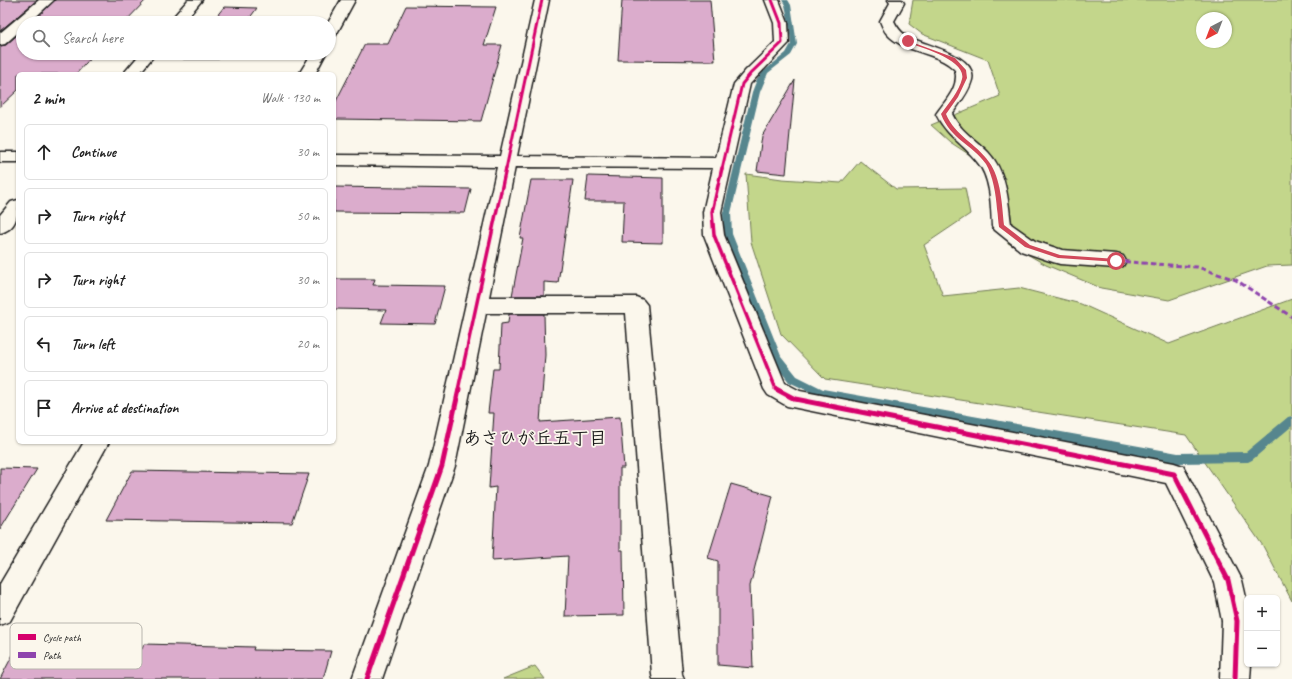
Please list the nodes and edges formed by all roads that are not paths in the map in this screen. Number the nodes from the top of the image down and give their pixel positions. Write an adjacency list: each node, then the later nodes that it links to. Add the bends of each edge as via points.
1 (46, 0): 7 (street)
2 (195, 0): 8 (street)
3 (348, 0): 9 (street)
4 (542, 0): 19 (street)
5 (772, 0): 20 (street, via 781,23 782,43 742,84)
6 (895, 0): 23 (street, via 896,4 887,21 893,33 953,59 964,70 965,78 944,114 947,124 957,136 972,147 992,171 1002,226 1028,246 1060,257)
7 (28, 16)
8 (181, 16)
9 (336, 22)
10 (16, 27): 11 (street)
11 (0, 41)
12 (143, 60): 14 (street)
13 (315, 60): 15 (street)
14 (133, 72)
15 (308, 72)
16 (0, 157): 17 (street)
17 (16, 157)
18 (336, 160): 19 (street)
19 (508, 161): 20 (street); 24 (street)
20 (723, 163): 29 (street, via 712,212 714,234 776,389 795,399 1174,474 1228,580 1237,621)
21 (16, 208): 22 (street)
22 (0, 227)
23 (1116, 261)
24 (477, 305): 27 (street, via 442,466); 28 (street, via 636,304)
25 (96, 444): 26 (street)
26 (0, 611)
27 (367, 679)
28 (669, 679)
29 (1235, 679)

